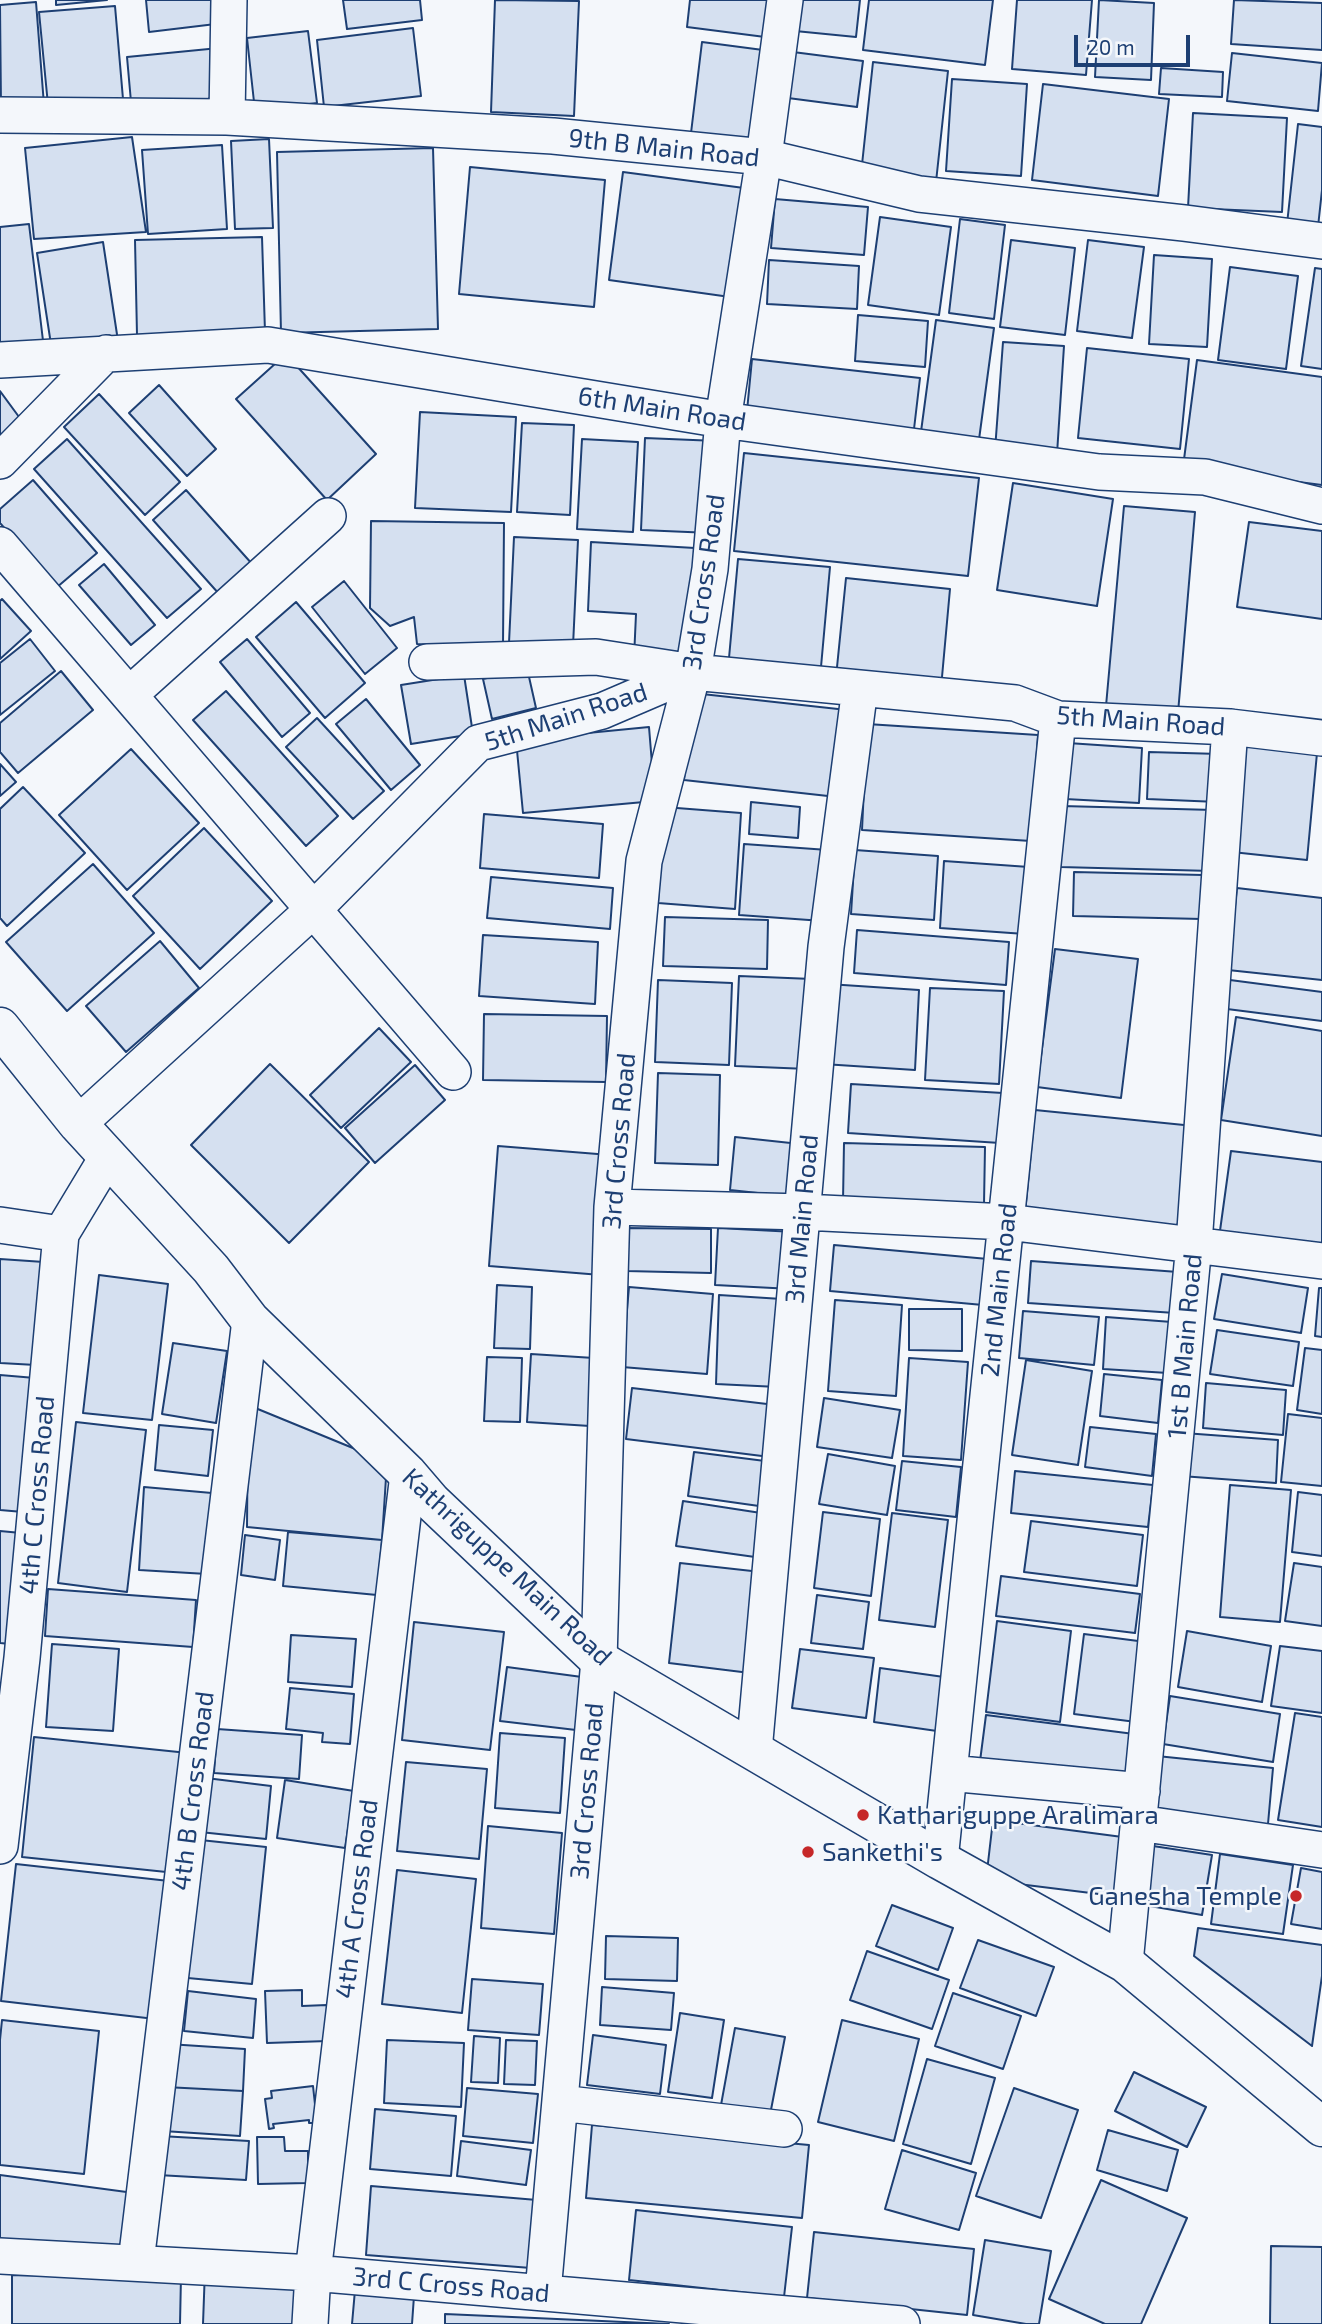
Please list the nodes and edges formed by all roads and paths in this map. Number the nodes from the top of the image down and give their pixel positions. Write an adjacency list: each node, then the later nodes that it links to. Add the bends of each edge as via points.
1 (229, 0): 4 (street)
2 (785, 0): 5 (street, 3rd Cross Road)
3 (0, 115): 4 (street, 9th B Main Road)
4 (227, 117): 5 (street, 9th B Main Road, via 553,136)
5 (764, 157): 6 (street, 9th B Main Road, via 919,194); 9 (street, 3rd Cross Road)
6 (1322, 241)
7 (106, 353): 8 (street, 6th Main Road); 9 (street, 6th Main Road, via 268,345); 10 (street)
8 (0, 360)
9 (723, 419): 11 (street, 6th Main Road, via 1100,472 1205,477); 15 (street, 3rd Cross Road, via 710,569)
10 (0, 461)
11 (1322, 506)
12 (328, 516): 17 (street)
13 (0, 545): 17 (street)
14 (426, 662): 15 (street, via 596,657)
15 (692, 672): 16 (street, 5th Main Road); 21 (street, 5th Main Road, via 602,710 478,743); 26 (street, 3rd Cross Road, via 643,861)
16 (860, 688): 18 (street, 5th Main Road, via 1015,703); 27 (street, 3rd Main Road, via 826,947)
17 (130, 695): 21 (street)
18 (1058, 719): 19 (street, 5th Main Road); 28 (street, 2nd Main Road)
19 (1230, 727): 20 (street, 5th Main Road); 31 (street, 1st B Main Road)
20 (1322, 738)
21 (314, 909): 23 (street); 24 (street, 5th Main Road)
22 (0, 1027): 24 (main road, Kathriguppe Main Road)
23 (453, 1072)
24 (78, 1124): 25 (main road, Kathriguppe Main Road)
25 (108, 1156): 30 (street, 4th C Cross Road); 33 (main road, Kathriguppe Main Road, via 211,1269)
26 (612, 1207): 27 (street); 36 (street, 3rd Cross Road)
27 (803, 1212): 28 (street); 37 (street, 3rd Main Road)
28 (1007, 1222): 31 (street); 38 (street, 2nd Main Road)
29 (0, 1225): 30 (street)
30 (61, 1234): 35 (street, 4th C Cross Road)
31 (1194, 1244): 32 (street); 39 (street, 1st B Main Road)
32 (1322, 1261)
33 (250, 1320): 34 (main road, Kathriguppe Main Road); 48 (street, 4th B Cross Road)
34 (408, 1474): 36 (main road, Kathriguppe Main Road); 49 (street, 4th A Cross Road)
35 (11, 1657): 40 (street, 4th C Cross Road)
36 (599, 1660): 37 (main road, Kathriguppe Main Road); 44 (street, 3rd Cross Road)
37 (754, 1751): 42 (main road, Kathriguppe Main Road)
38 (949, 1773): 39 (street); 42 (street, 2nd Main Road)
39 (1140, 1807): 41 (street); 43 (street, 1st B Main Road)
40 (0, 1846)
41 (1322, 1850)
42 (940, 1860): 43 (main road, Kathriguppe Main Road)
43 (1125, 1963): 45 (main road, Kathriguppe Main Road)
44 (560, 2103): 46 (street); 50 (street, 3rd Cross Road)
45 (1321, 2118)
46 (784, 2129)
47 (0, 2256): 48 (street, 3rd C Cross Road)
48 (136, 2262): 49 (street, 3rd C Cross Road)
49 (313, 2273): 50 (street, 3rd C Cross Road); 52 (street, 4th A Cross Road)
50 (543, 2292): 51 (street, 3rd C Cross Road)
51 (835, 2321): 53 (street, 3rd C Cross Road)
52 (310, 2324)
53 (902, 2324)

